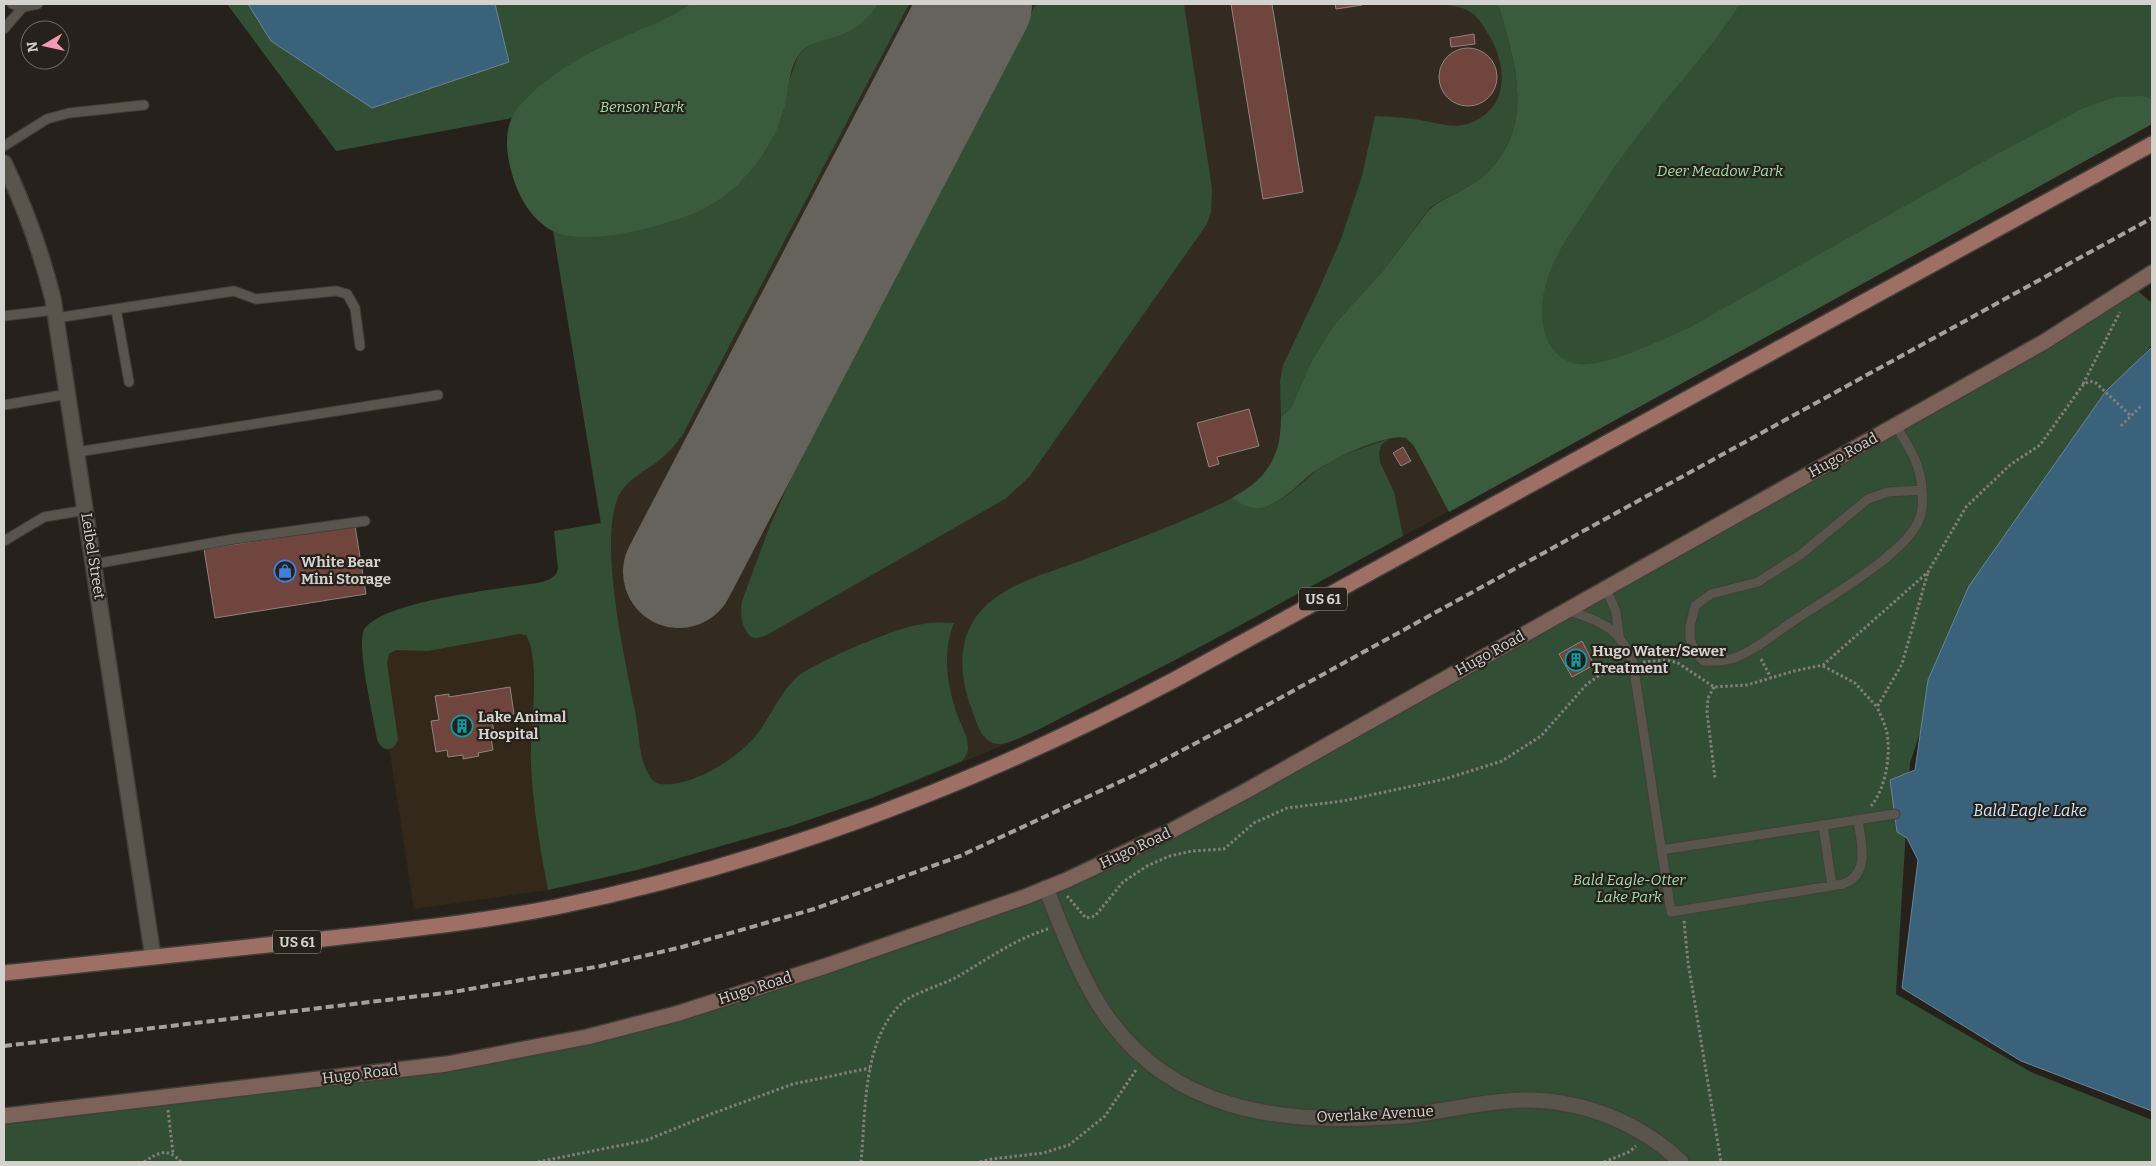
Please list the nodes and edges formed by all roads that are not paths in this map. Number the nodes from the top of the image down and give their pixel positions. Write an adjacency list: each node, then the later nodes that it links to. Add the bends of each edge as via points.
1 (12, 4): 3 (lane)
2 (38, 4): 3 (lane)
3 (23, 7): 4 (lane)
4 (4, 29)
5 (144, 105): 7 (lane, via 69,113 47,119)
6 (2152, 144): 34 (main road, US 61, via 1165,684 1041,747 952,786 758,855 556,907 426,927)
7 (4, 146)
8 (4, 163): 11 (street, Leibel Street, via 41,251)
9 (2152, 273): 18 (street, Hugo Road, via 2044,342)
10 (116, 309): 11 (lane); 13 (lane, via 234,291 256,299 336,291 348,294 355,308); 14 (lane)
11 (55, 314): 12 (lane); 15 (street, Leibel Street)
12 (4, 316)
13 (360, 346)
14 (129, 382)
15 (68, 394): 17 (lane); 19 (street, Leibel Street)
16 (438, 395): 19 (lane)
17 (4, 405)
18 (1896, 426): 20 (lane, via 1914,456); 25 (street, Hugo Road)
19 (77, 452): 21 (street, Leibel Street)
20 (1922, 490): 20 (lane, via 1888,492 1868,499 1800,555 1758,582 1711,594 1695,606 1690,626 1694,650 1704,660 1718,662 1737,657 1847,587 1901,545 1919,521)
21 (86, 510): 23 (lane, via 44,517); 24 (street, Leibel Street)
22 (365, 521): 24 (lane, via 234,539)
23 (4, 541)
24 (94, 564): 34 (street, Leibel Street)
25 (1606, 588): 26 (street, Hugo Road); 27 (lane, via 1616,612)
26 (1568, 610): 27 (lane, via 1597,621); 33 (street, Hugo Road, via 1171,831)
27 (1619, 635): 31 (lane, via 1633,663)
28 (1895, 814): 29 (lane)
29 (1858, 820): 30 (lane); 32 (lane, via 1863,863 1853,881)
30 (1823, 825): 31 (lane); 32 (lane)
31 (1661, 850): 32 (lane, via 1671,912)
32 (1832, 886)
33 (1046, 888): 36 (street, Hugo Road, via 826,966 676,1014 587,1037 447,1064); 37 (street, Overlake Avenue, via 1095,998 1113,1026 1144,1058 1180,1085 1238,1108 1269,1114 1345,1119 1411,1115 1528,1100 1558,1102 1621,1120 1670,1151)
34 (153, 957): 35 (main road, US 61)
35 (4, 973)
36 (4, 1116)
37 (1681, 1162)

